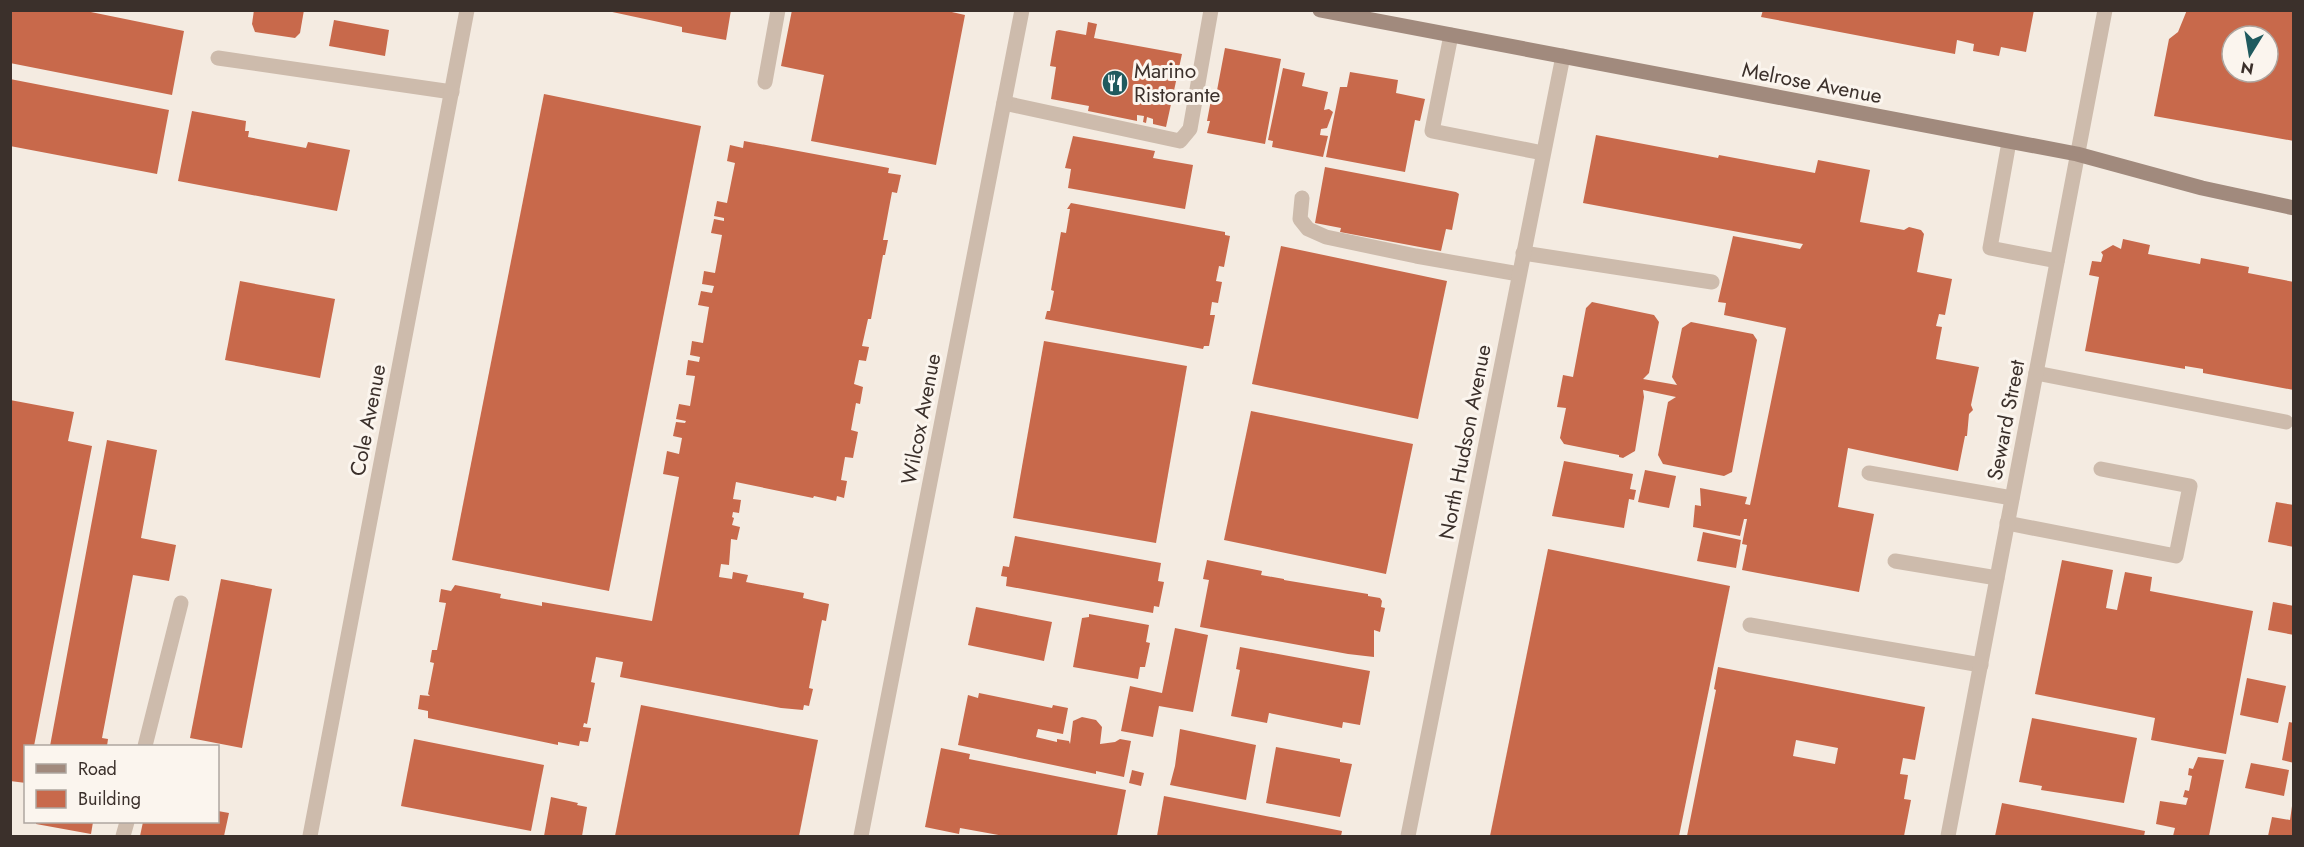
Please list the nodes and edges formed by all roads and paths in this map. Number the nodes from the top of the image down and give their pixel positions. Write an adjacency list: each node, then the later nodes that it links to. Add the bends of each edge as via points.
1 (467, 10): 11 (street, Cole Avenue)
2 (778, 10): 10 (street)
3 (1022, 10): 12 (street, Wilcox Avenue)
4 (1211, 10): 12 (street, via 1190,129 1180,141)
5 (1320, 10): 7 (main road, Melrose Avenue)
6 (2105, 10): 15 (street, Seward Street)
7 (1451, 35): 8 (main road, Melrose Avenue); 14 (street, via 1432,131)
8 (1563, 56): 13 (main road, Melrose Avenue); 14 (street, North Hudson Avenue)
9 (218, 58): 11 (street)
10 (765, 82)
11 (452, 92): 34 (street, Cole Avenue)
12 (1004, 104): 35 (street, Wilcox Avenue)
13 (2009, 142): 15 (main road, Melrose Avenue); 19 (street, via 1990,248)
14 (1543, 153): 18 (street, North Hudson Avenue)
15 (2077, 154): 17 (main road, Melrose Avenue); 19 (street, Seward Street)
16 (1302, 198): 20 (street, via 1300,219 1308,229 1326,237)
17 (2294, 208)
18 (1523, 253): 20 (street, North Hudson Avenue); 21 (street)
19 (2057, 261): 22 (street, Seward Street)
20 (1519, 274): 36 (street, North Hudson Avenue)
21 (1712, 282)
22 (2036, 373): 23 (street); 26 (street, Seward Street)
23 (2286, 422)
24 (2101, 469): 27 (street, via 2190,486 2176,556)
25 (1869, 473): 26 (street)
26 (2012, 498): 27 (street, Seward Street)
27 (2007, 523): 29 (street, Seward Street)
28 (1895, 561): 29 (street)
29 (1997, 578): 32 (street, Seward Street)
30 (181, 603): 33 (street)
31 (1750, 625): 32 (street)
32 (1981, 665): 37 (street, Seward Street)
33 (146, 745)
34 (310, 837)
35 (861, 837)
36 (1408, 837)
37 (1948, 837)

